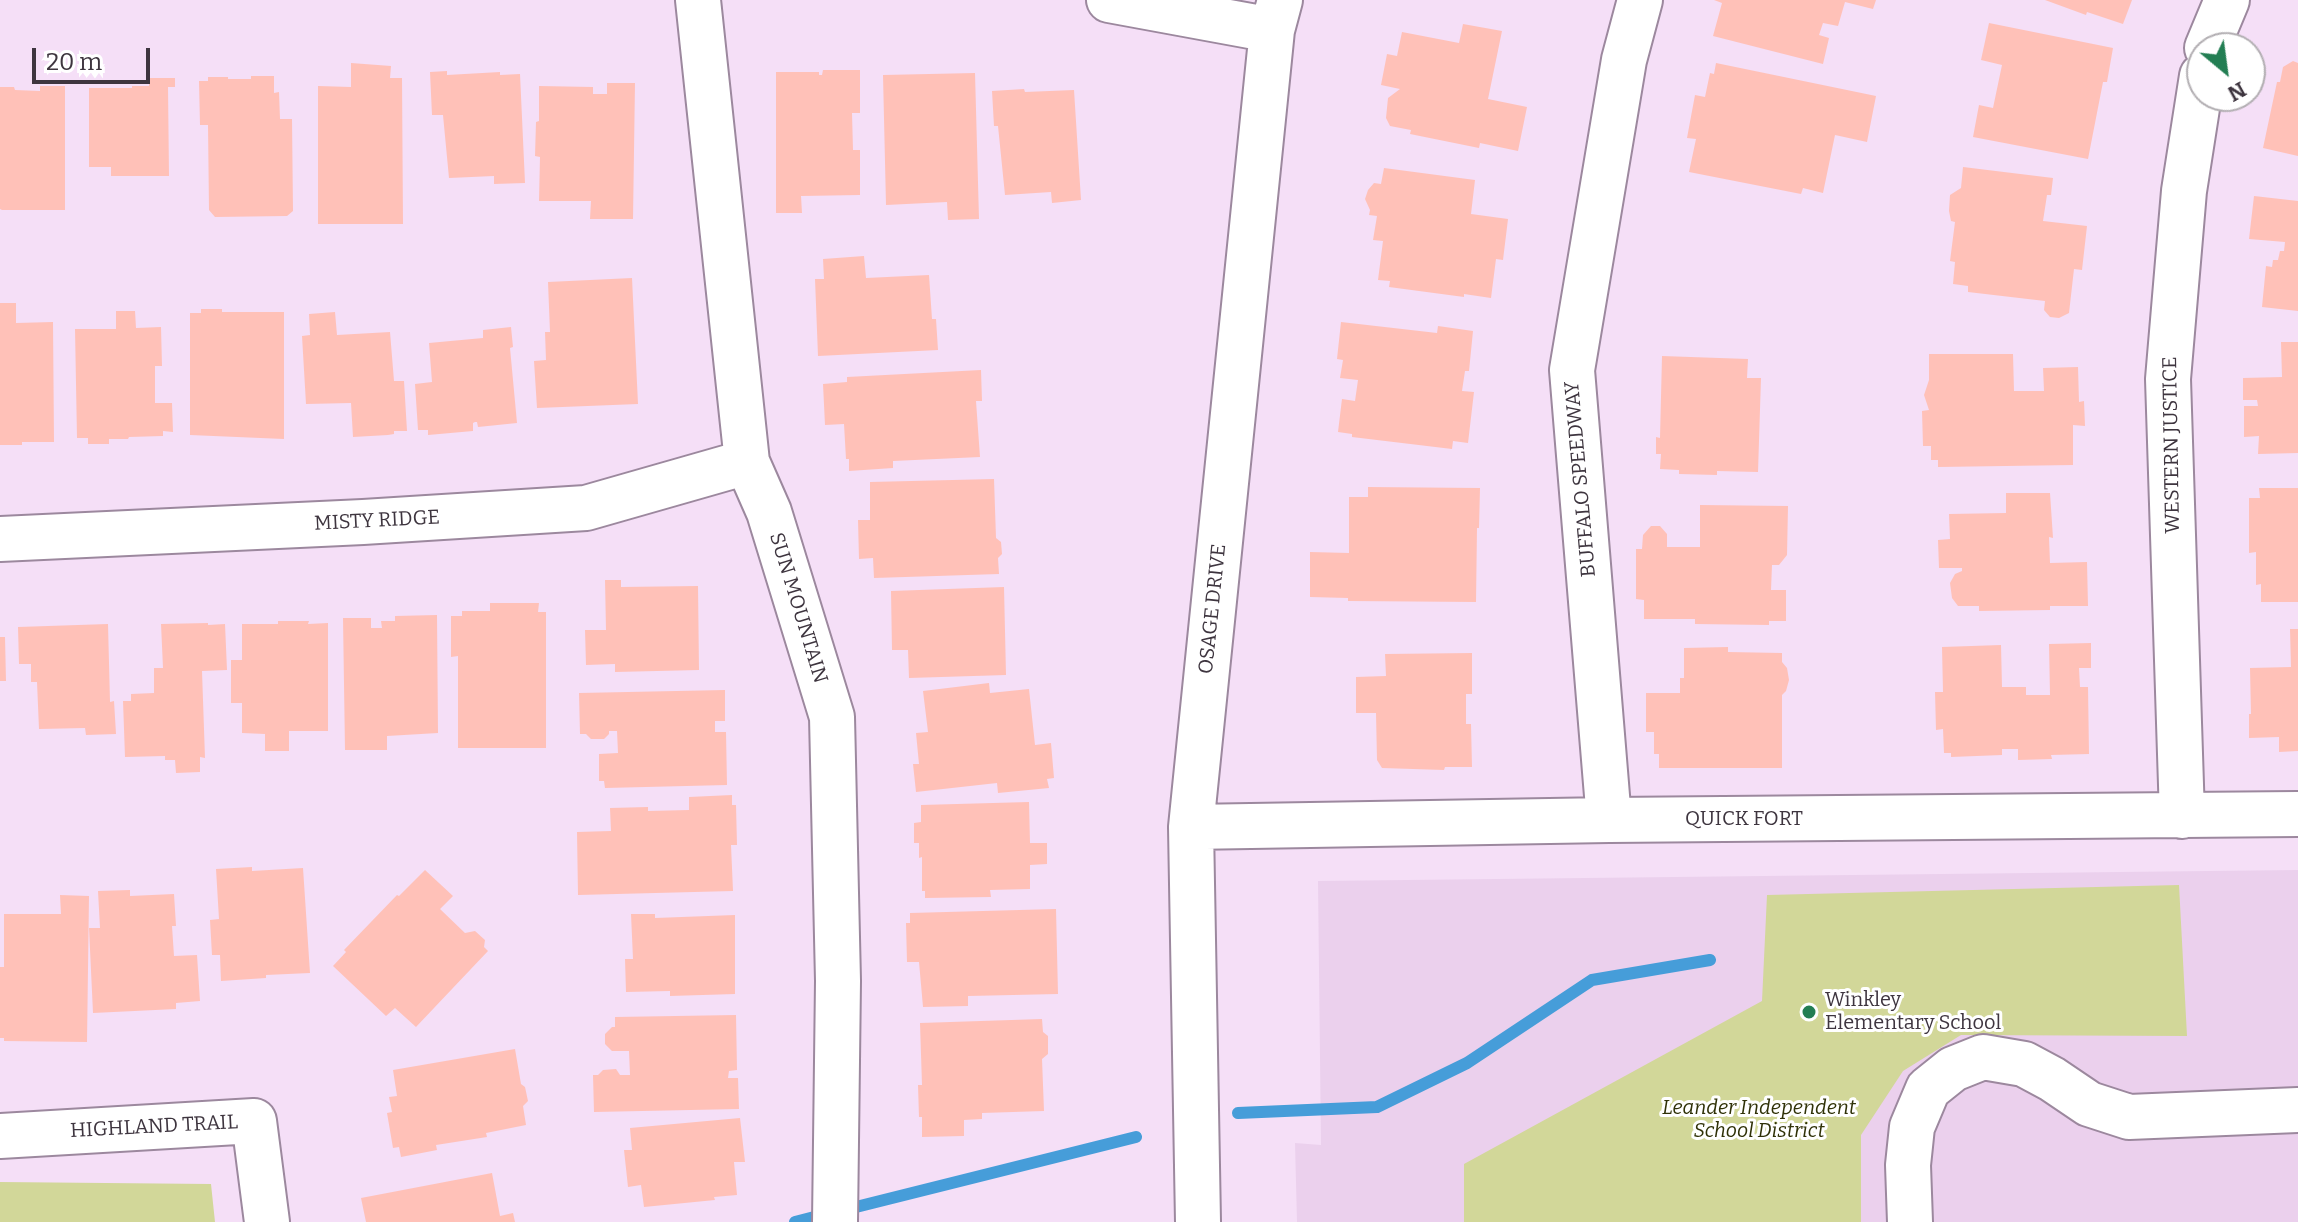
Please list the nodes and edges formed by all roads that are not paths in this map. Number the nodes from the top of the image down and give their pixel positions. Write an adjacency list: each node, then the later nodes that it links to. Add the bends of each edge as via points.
1 (698, 0): 8 (street, SUN MOUNTAIN)
2 (1109, 0): 5 (street)
3 (1640, 0): 12 (street, BUFFALO SPEEDWAY, via 1624,60 1572,370)
4 (2227, 0): 6 (street)
5 (1276, 15): 13 (street, OSAGE DRIVE)
6 (2214, 32)
7 (2196, 112): 11 (street, WESTERN JUSTICE, via 2168,379)
8 (747, 462): 9 (street, MISTY RIDGE, via 586,508); 16 (street, SUN MOUNTAIN, via 769,512 832,717)
9 (0, 539)
10 (2298, 814): 11 (street, QUICK FORT)
11 (2182, 816): 12 (street, QUICK FORT)
12 (1609, 820): 13 (street, QUICK FORT)
13 (1191, 827): 18 (street, OSAGE DRIVE)
14 (2298, 1110): 19 (street, via 2129,1117 2089,1104 2024,1064 1983,1057 1953,1069 1928,1089 1912,1127)
15 (0, 1136): 17 (street, HIGHLAND TRAIL, via 254,1121)
16 (836, 1204)
17 (267, 1222)
18 (1198, 1222)
19 (1910, 1222)

